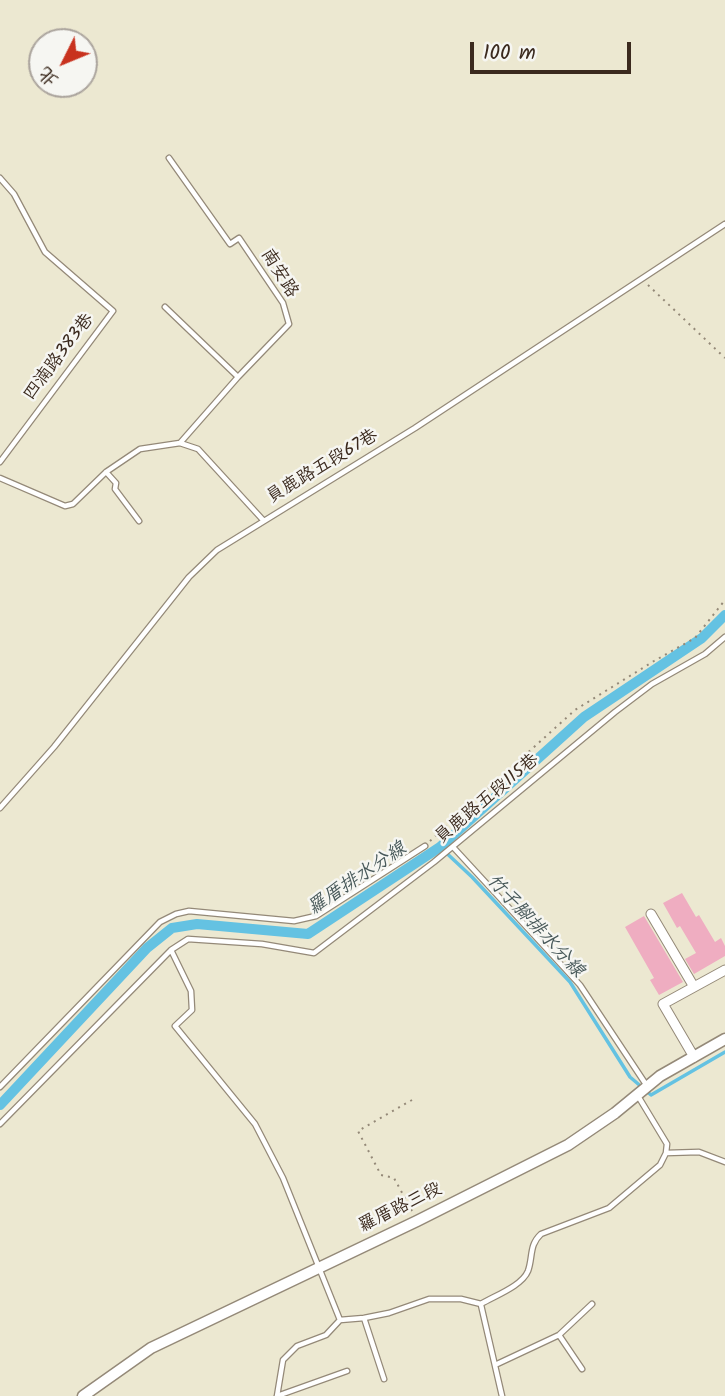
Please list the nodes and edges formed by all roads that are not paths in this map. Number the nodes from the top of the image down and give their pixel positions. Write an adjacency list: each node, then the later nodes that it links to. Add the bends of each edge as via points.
1 (169, 158): 5 (lane, 南安路, via 230,244 239,238 283,303 289,324)
2 (0, 178): 7 (lane, 四湳路383巷, via 14,194 45,252 113,310)
3 (725, 225): 10 (lane, 員鹿路五段67巷, via 415,428)
4 (166, 307): 5 (lane)
5 (238, 377): 6 (lane, 南安路)
6 (180, 443): 8 (lane, via 140,449); 10 (lane, via 198,449)
7 (0, 462)
8 (106, 472): 9 (lane, via 73,504 65,506); 11 (lane)
9 (0, 478)
10 (263, 520): 13 (lane, 員鹿路五段67巷, via 217,550 189,577)
11 (139, 521)
12 (725, 637): 15 (lane, 員鹿路五段115巷, via 615,712)
13 (0, 808)
14 (425, 846): 22 (lane, 員鹿路五段115巷, via 316,916 294,921 190,911 160,922)
15 (453, 847): 17 (lane, 員鹿路五段115巷, via 314,953 188,939); 23 (lane, via 580,985)
16 (651, 914): 19 (street)
17 (170, 950): 25 (lane, 員鹿路五段115巷); 29 (lane, via 191,991 192,1010 175,1026 255,1124)
18 (725, 970): 19 (street)
19 (694, 987): 21 (street, via 663,1004)
20 (725, 1039): 21 (street, 羅厝路三段)
21 (694, 1057): 23 (street, 羅厝路三段)
22 (0, 1087)
23 (643, 1090): 27 (lane, via 667,1144); 29 (street, 羅厝路三段, via 568,1145)
24 (0, 1112): 25 (lane)
25 (6, 1118): 26 (lane, 員鹿路五段115巷)
26 (0, 1124)
27 (666, 1153): 28 (lane, via 699,1152); 30 (lane, via 660,1165 609,1208 541,1234 534,1240 527,1272 520,1281)
28 (725, 1161)
29 (320, 1268): 33 (lane); 39 (street, 羅厝路三段, via 151,1348)
30 (481, 1304): 32 (lane, via 429,1299); 35 (lane)
31 (592, 1304): 34 (lane)
32 (364, 1318): 33 (lane); 38 (lane)
33 (340, 1320): 40 (lane, via 326,1335 297,1346 283,1360)
34 (559, 1335): 35 (lane); 36 (lane)
35 (495, 1365): 41 (lane)
36 (582, 1369)
37 (347, 1371): 40 (lane)
38 (384, 1379)
39 (83, 1396)
40 (277, 1396)
41 (502, 1396)

